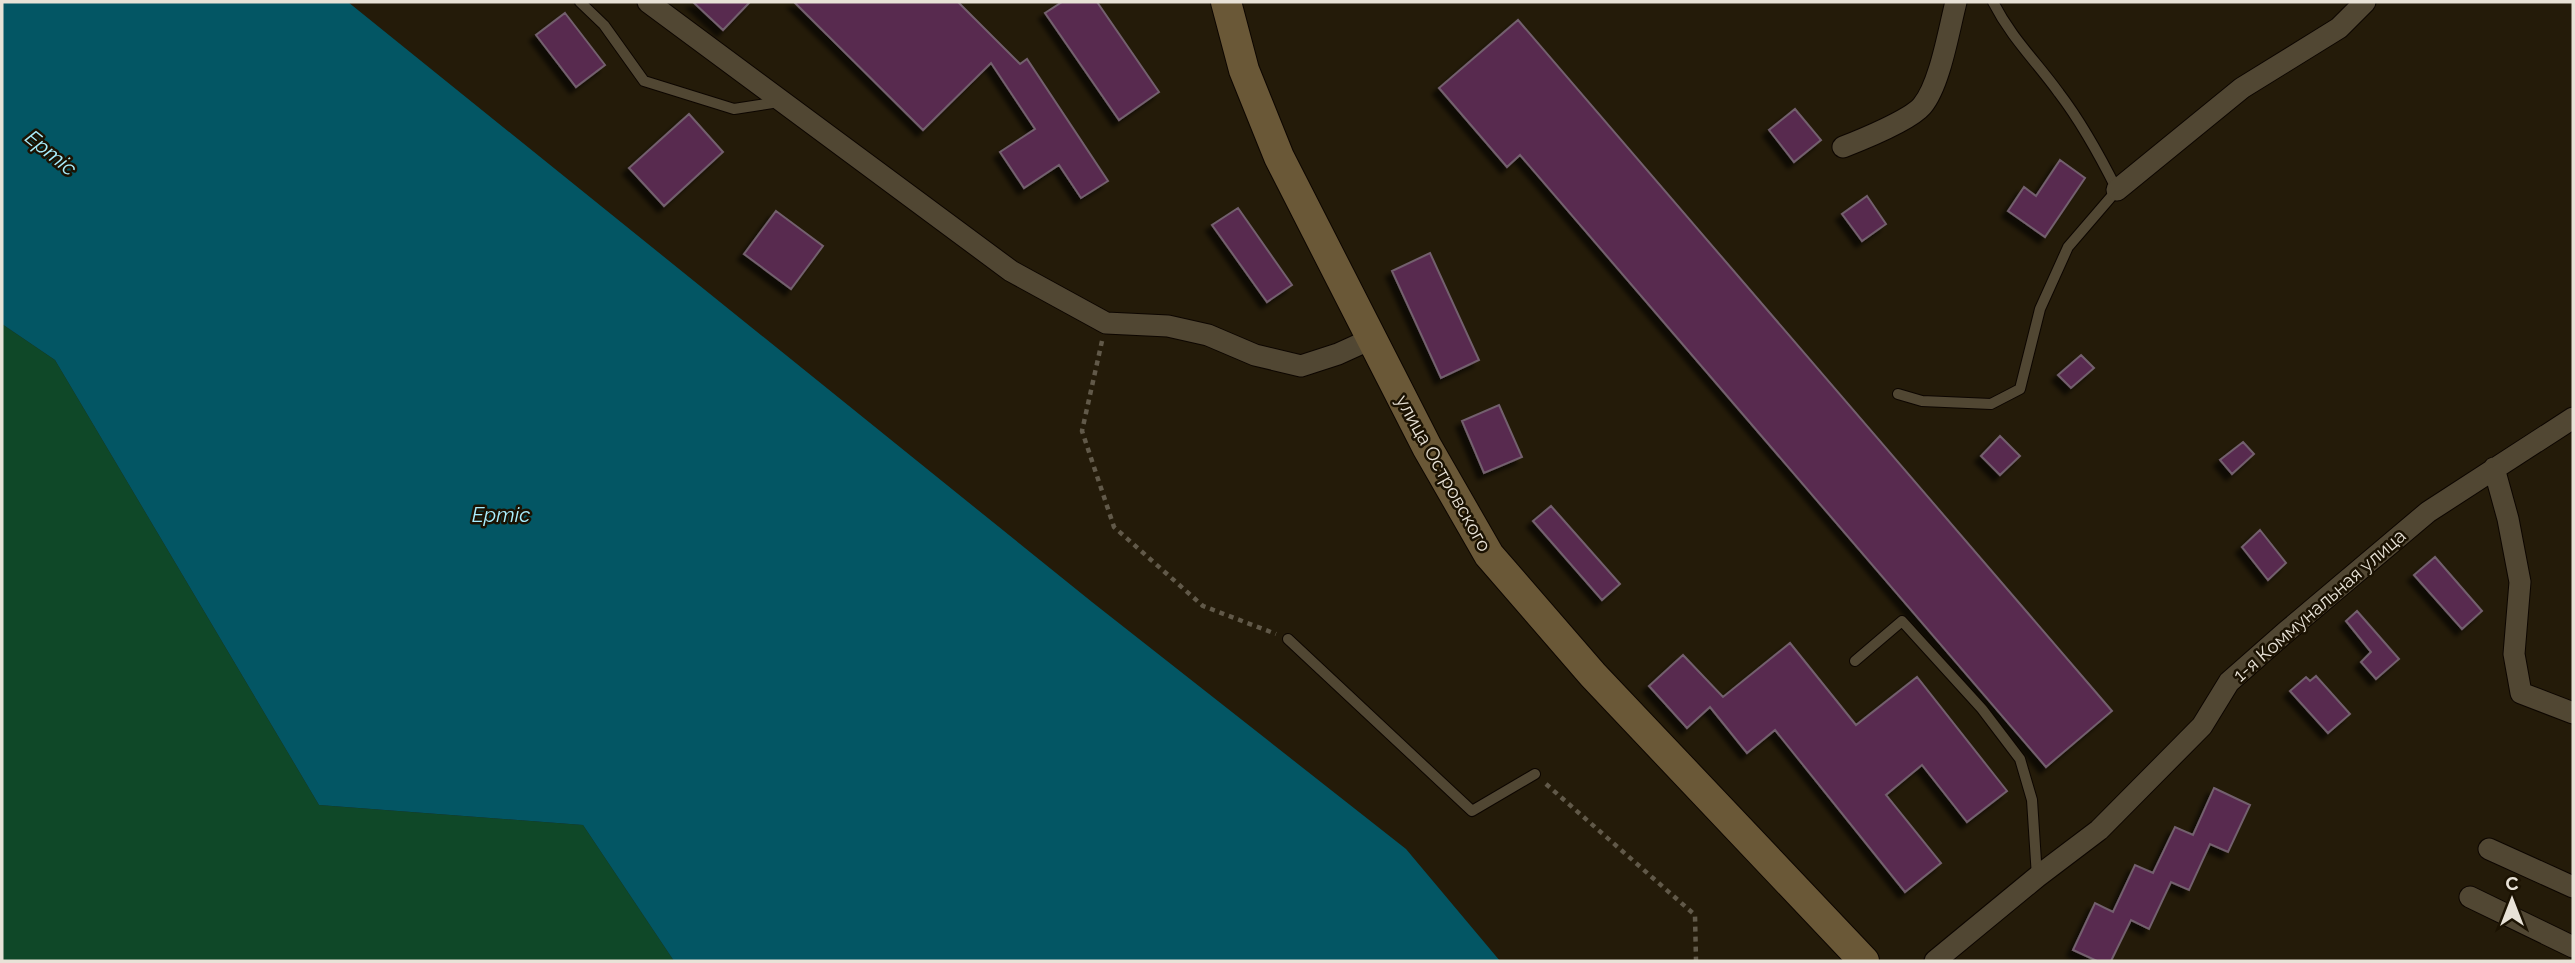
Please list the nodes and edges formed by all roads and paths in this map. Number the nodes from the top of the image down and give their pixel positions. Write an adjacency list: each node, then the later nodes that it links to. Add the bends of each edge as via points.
1 (580, 2): 7 (lane, via 604,25 644,81 734,109)
2 (648, 2): 7 (street)
3 (1226, 2): 11 (main road, улица Островского, via 1244,70 1279,157)
4 (1956, 2): 8 (street, via 1938,73 1921,107 1877,133)
5 (1993, 2): 9 (lane, via 2022,49 2092,140)
6 (2365, 2): 9 (street, via 2339,28 2242,88)
7 (785, 101): 10 (street, via 1011,271)
8 (1843, 146)
9 (2117, 190): 12 (lane, via 2068,247 2040,309 2020,388 1991,404 1922,401)
10 (1106, 323): 11 (street, via 1168,326 1301,366); 15 (path, via 1082,431 1114,527 1203,606)
11 (1371, 339): 25 (main road, улица Островского, via 1489,555 1593,675)
12 (1898, 394)
13 (2573, 418): 14 (street, 1-я Коммунальная улица)
14 (2494, 468): 17 (street, via 2520,582 2514,654 2521,693); 20 (street, 1-я Коммунальная улица, via 2428,512 2229,682 2202,726 2108,821)
15 (1288, 639): 18 (lane, via 1472,811)
16 (1855, 661): 20 (lane, via 1902,621 1982,709 2020,759 2032,800)
17 (2573, 713)
18 (1535, 774): 24 (path, via 1695,915)
19 (2489, 849): 21 (street)
20 (2038, 877): 26 (street, 1-я Коммунальная улица)
21 (2573, 887)
22 (2470, 897): 23 (street)
23 (2573, 947)
24 (1696, 961)
25 (1864, 961)
26 (1936, 961)

